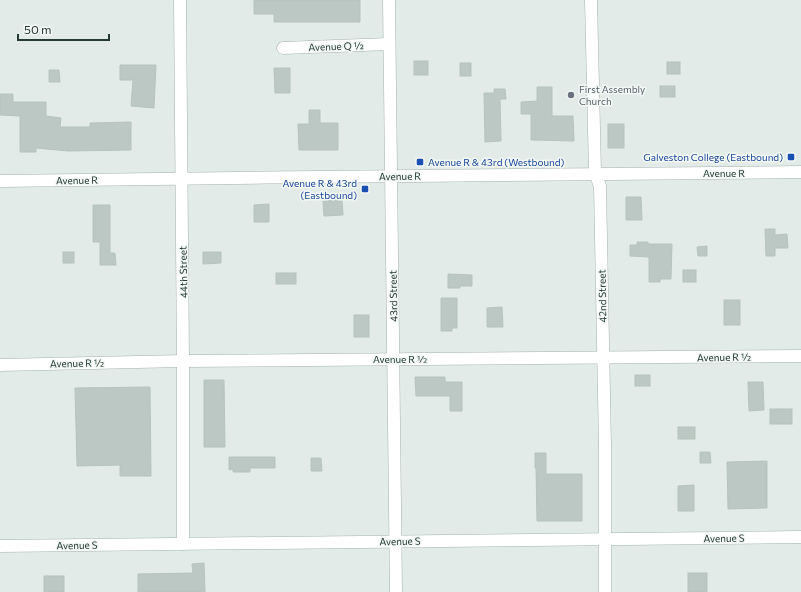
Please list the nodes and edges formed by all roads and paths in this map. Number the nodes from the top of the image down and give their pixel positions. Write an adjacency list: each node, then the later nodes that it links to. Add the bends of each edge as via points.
1 (180, 0): 9 (street, 44th Street)
2 (389, 0): 4 (street, 43rd Street)
3 (591, 0): 7 (street, 42nd Street)
4 (390, 44): 5 (street, Avenue Q ½); 8 (street, 43rd Street)
5 (283, 48)
6 (801, 172): 7 (street, Avenue R)
7 (595, 173): 8 (street, Avenue R); 12 (street, 42nd Street, via 600,186)
8 (391, 175): 9 (street, Avenue R); 13 (street, 43rd Street)
9 (182, 179): 10 (street, Avenue R); 14 (street, 44th Street)
10 (0, 181)
11 (801, 356): 12 (street, Avenue R ½)
12 (603, 358): 13 (street, Avenue R ½); 17 (street, 42nd Street)
13 (394, 359): 14 (street, Avenue R ½); 18 (street, 43rd Street)
14 (184, 361): 15 (street, Avenue R ½); 19 (street, 44th Street)
15 (0, 365)
16 (801, 537): 17 (street, Avenue S)
17 (605, 539): 18 (street, Avenue S); 22 (street, 42nd Street)
18 (396, 542): 19 (street, Avenue S); 21 (street, 43rd Street)
19 (183, 544): 20 (street, Avenue S)
20 (0, 546)
21 (396, 592)
22 (605, 592)

